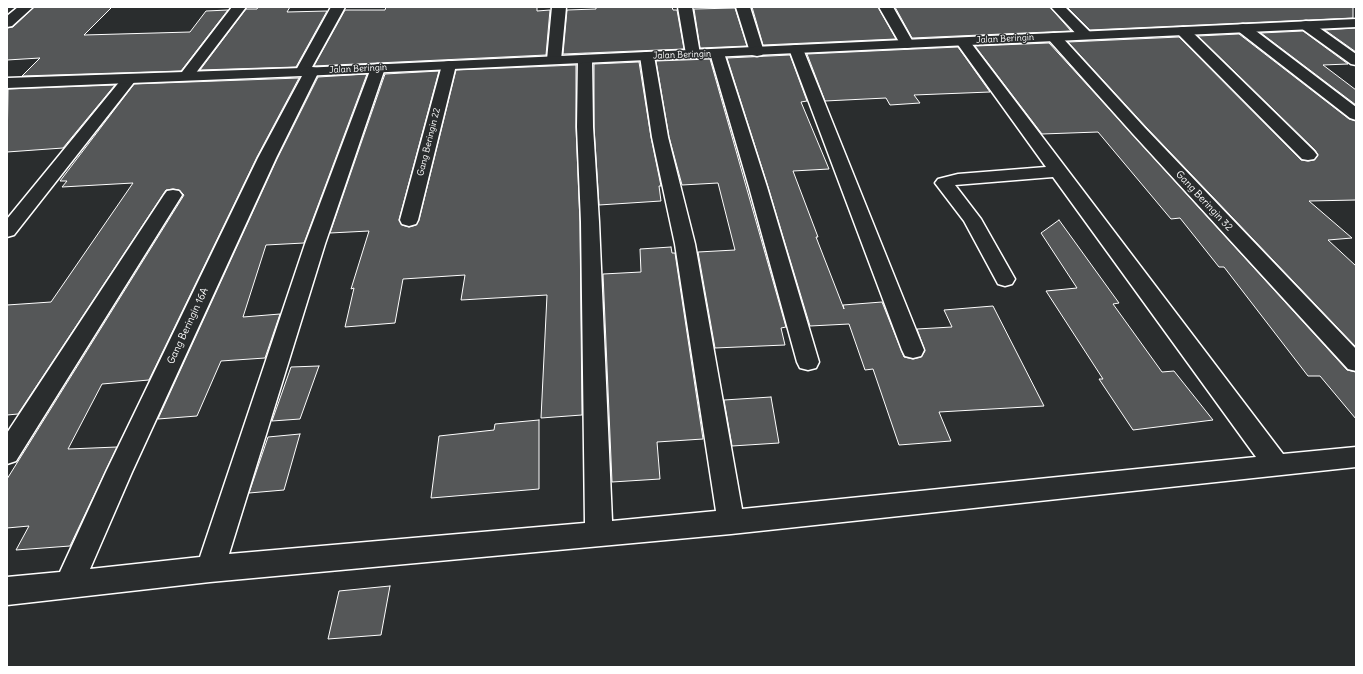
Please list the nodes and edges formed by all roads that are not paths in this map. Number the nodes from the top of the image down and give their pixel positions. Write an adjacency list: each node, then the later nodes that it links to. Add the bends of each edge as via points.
1 (26, 7): 9 (street)
2 (239, 7): 29 (street)
3 (338, 7): 28 (street, Gang Beringin 16A)
4 (558, 7): 24 (street)
5 (685, 7): 20 (street)
6 (743, 7): 19 (street)
7 (886, 7): 17 (street)
8 (1058, 7): 14 (street)
9 (7, 23)
10 (1356, 23): 11 (street, Jalan Beringin)
11 (1306, 25): 12 (street, Jalan Beringin); 25 (street)
12 (1243, 28): 13 (street, Jalan Beringin); 32 (street)
13 (1183, 31): 14 (street, Jalan Beringin); 33 (street)
14 (1085, 35): 15 (street, Jalan Beringin)
15 (1054, 37): 16 (street, Jalan Beringin); 41 (street, Gang Beringin 32, via 1139,132)
16 (963, 42): 17 (street, Jalan Beringin); 34 (street)
17 (907, 44): 18 (street, Jalan Beringin)
18 (796, 49): 19 (street, Jalan Beringin); 39 (street)
19 (757, 52): 21 (street, Jalan Beringin)
20 (693, 54): 21 (street, Jalan Beringin); 22 (street, Jalan Beringin)
21 (716, 54): 40 (street, via 758,187)
22 (647, 56): 23 (street, Jalan Beringin); 45 (street, via 660,137 685,244)
23 (585, 58): 24 (street, Jalan Beringin); 46 (street, via 585,127)
24 (554, 60): 26 (street, Jalan Beringin)
25 (1356, 61)
26 (449, 65): 27 (street, Jalan Beringin); 36 (street, Gang Beringin 22)
27 (378, 68): 28 (street, Jalan Beringin); 47 (street, via 315,244)
28 (307, 71): 29 (street, Jalan Beringin); 48 (street, Gang Beringin 16A)
29 (187, 75): 30 (street, Jalan Beringin)
30 (130, 78): 31 (street, Jalan Beringin); 37 (street)
31 (7, 83)
32 (1356, 116)
33 (1308, 155)
34 (1059, 171): 38 (street, via 958,179 944,184 972,219); 44 (street)
35 (173, 195): 42 (street)
36 (410, 220)
37 (7, 231)
38 (1005, 279)
39 (913, 350)
40 (808, 362)
41 (1356, 363)
42 (7, 454)
43 (1356, 457): 44 (street)
44 (1277, 466): 45 (street)
45 (731, 522): 46 (street)
46 (599, 533): 47 (street)
47 (210, 570): 48 (street)
48 (69, 584): 49 (street)
49 (7, 591)

